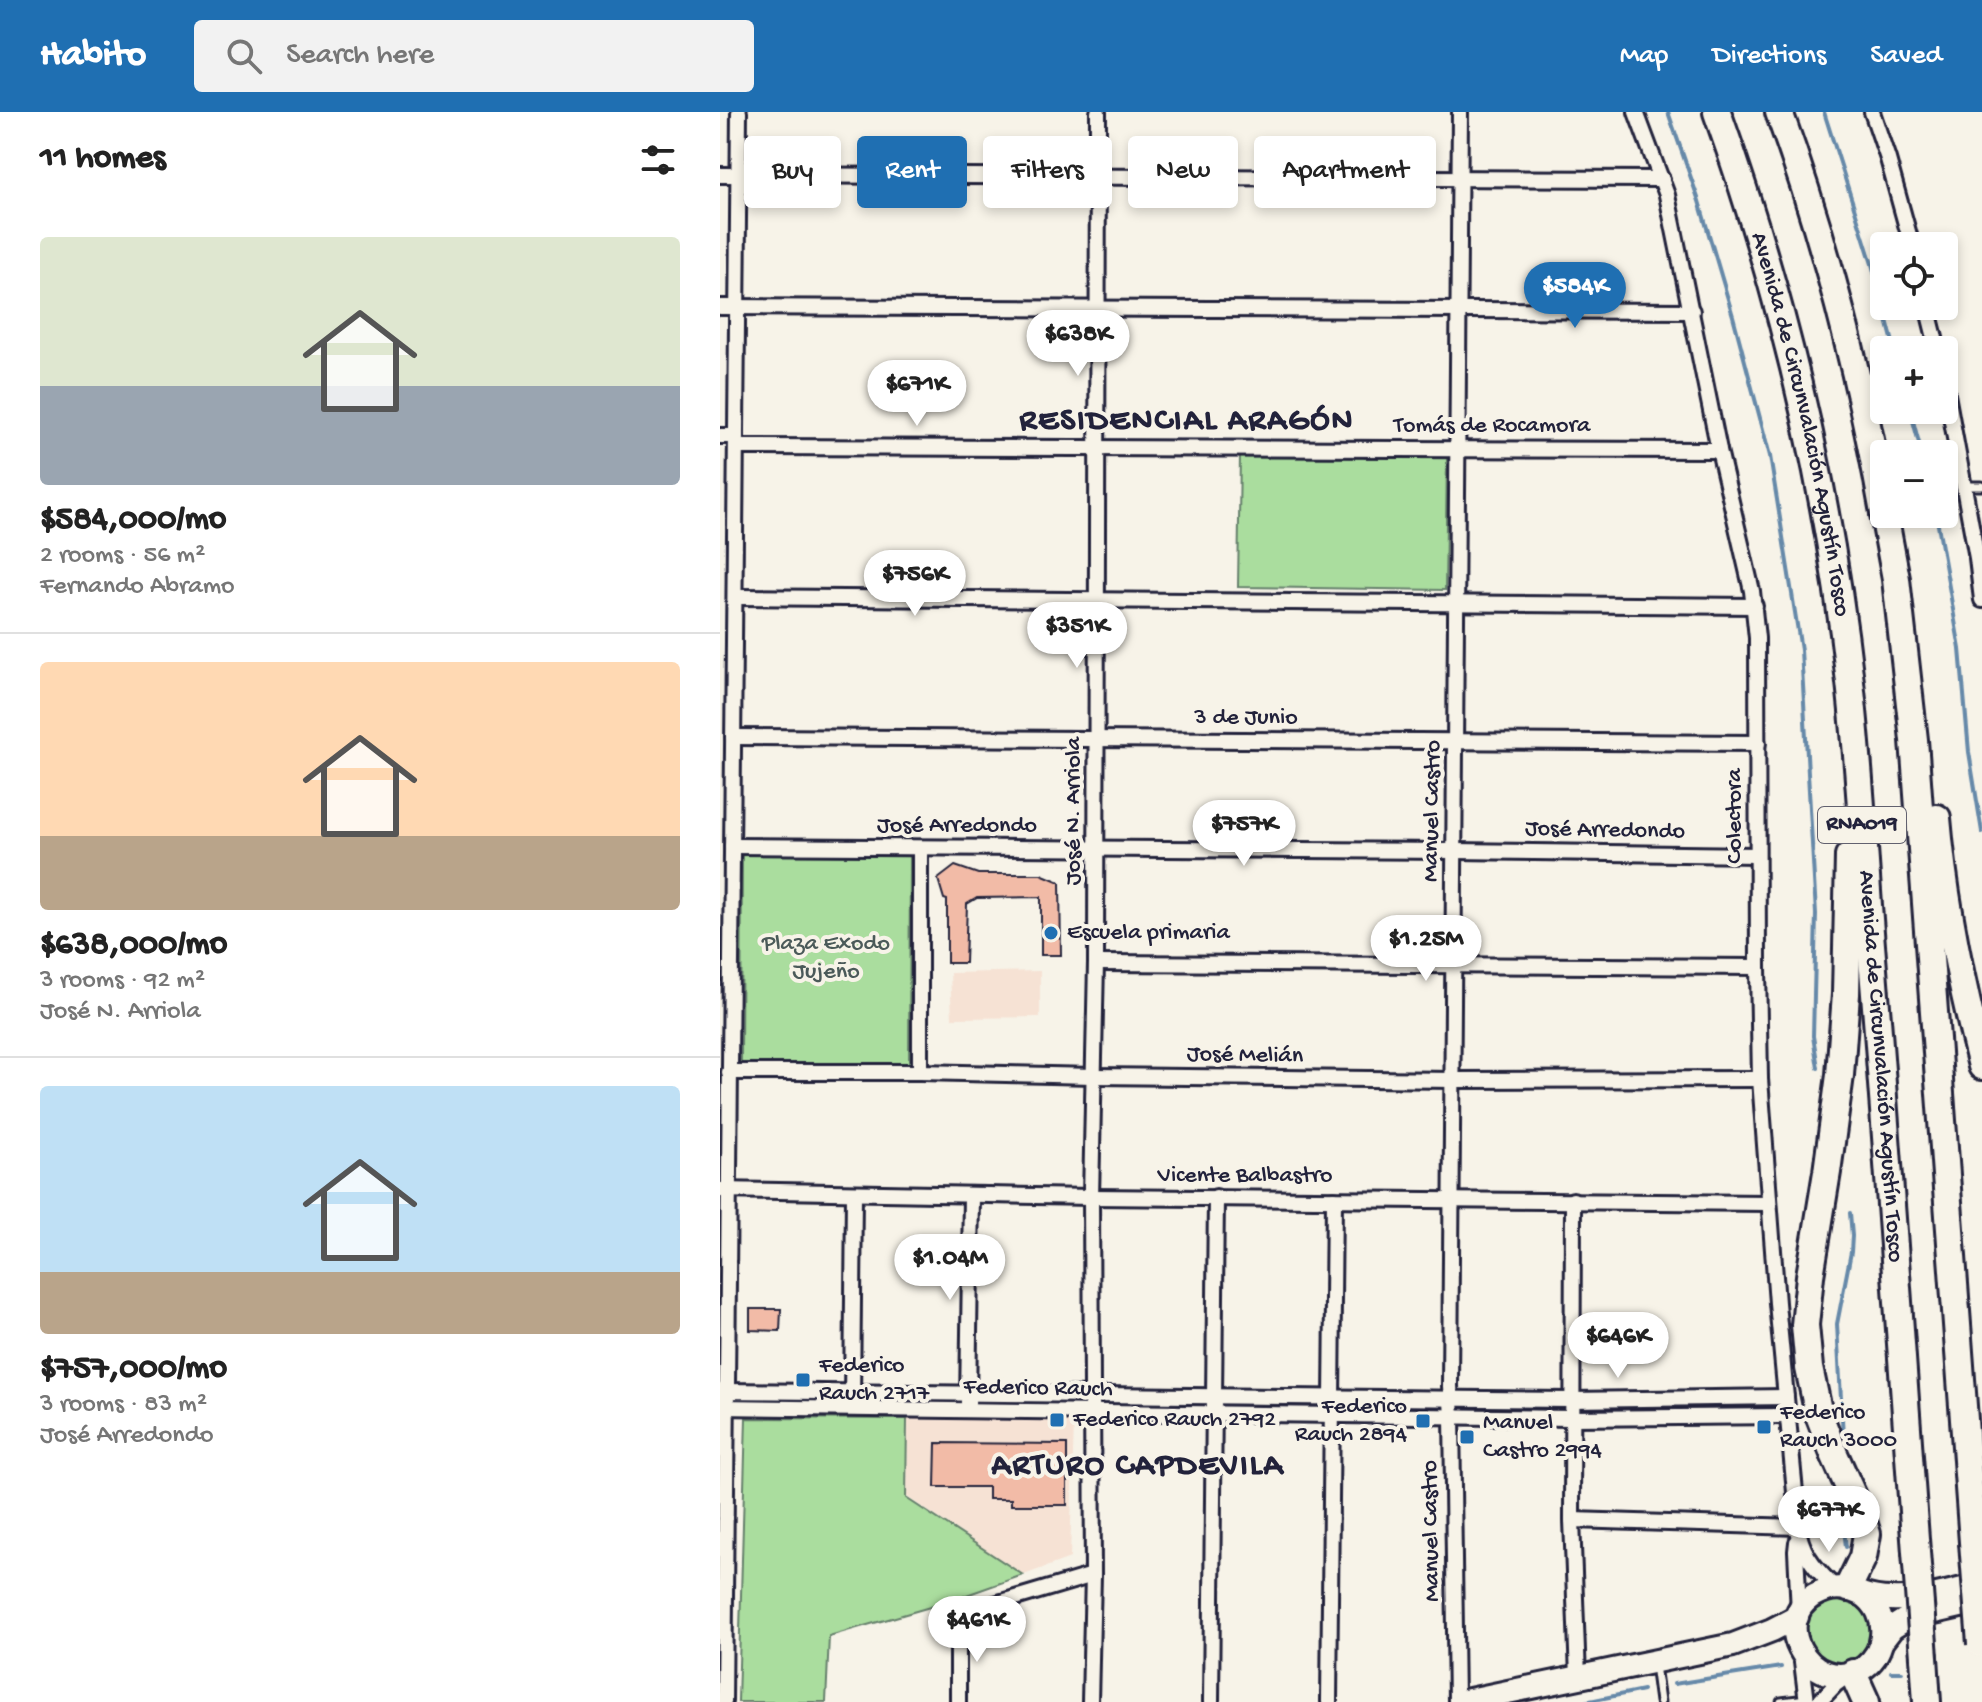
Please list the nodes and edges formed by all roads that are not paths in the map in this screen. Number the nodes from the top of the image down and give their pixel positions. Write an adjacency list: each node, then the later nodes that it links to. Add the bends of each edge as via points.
1 (739, 112): 10 (street)
2 (1098, 112): 8 (street, José N. Arriola)
3 (1460, 112): 13 (street, Manuel Castro)
4 (1636, 112): 14 (street, Colectora)
5 (1717, 112): 45 (highway, Avenida de Circunvalación Agustín Tosco / RNA019, via 1759,237 1810,438 1839,602)
6 (1779, 112): 25 (highway, RNA019, via 1835,293)
7 (1872, 112): 16 (street)
8 (1098, 136)
9 (720, 175): 10 (street)
10 (738, 175): 11 (street); 18 (street)
11 (983, 176)
12 (1112, 176): 13 (street)
13 (1460, 178): 14 (street); 20 (street, Manuel Castro)
14 (1662, 179): 21 (street, Colectora)
15 (1097, 208): 19 (street, José N. Arriola)
16 (1908, 232)
17 (720, 307): 18 (street)
18 (738, 307): 19 (street); 24 (street)
19 (1097, 308): 20 (street); 26 (street, José N. Arriola)
20 (1459, 311): 21 (street); 27 (street, Manuel Castro)
21 (1692, 311): 28 (street, Colectora)
22 (1953, 424): 29 (street)
23 (720, 436): 24 (street, Tomás de Rocamora)
24 (736, 442): 26 (street, Tomás de Rocamora); 34 (street)
25 (1870, 442)
26 (1097, 448): 27 (street, Tomás de Rocamora); 37 (street, José N. Arriola)
27 (1457, 448): 28 (street, Tomás de Rocamora); 38 (street, Manuel Castro)
28 (1719, 450): 39 (street, Colectora)
29 (1964, 486): 30 (lane); 33 (street)
30 (1982, 486)
31 (1887, 528): 101 (highway, RNA019, bridge, via 1914,740)
32 (1892, 528): 57 (highway, via 1910,573 1946,896)
33 (1979, 558): 36 (street)
34 (728, 568): 35 (street)
35 (735, 597): 37 (street); 40 (street)
36 (1982, 600)
37 (1096, 601): 38 (street); 42 (street, José N. Arriola)
38 (1457, 603): 39 (street); 43 (street, Manuel Castro)
39 (1755, 606): 44 (street, Colectora)
40 (727, 716): 41 (street)
41 (733, 737): 42 (street, 3 de Junio); 46 (street)
42 (1096, 739): 43 (street, 3 de Junio); 49 (street, José N. Arriola)
43 (1456, 742): 44 (street, 3 de Junio); 50 (street, Manuel Castro)
44 (1758, 743): 51 (street, Colectora)
45 (1858, 760): 95 (highway, via 1848,868 1842,1050 1805,1325 1819,1415 1867,1534); 116 (highway, Avenida de Circunvalación Agustín Tosco / RNA019, bridge)
46 (726, 824): 47 (street)
47 (732, 846): 48 (street, José Arredondo); 52 (street)
48 (920, 848): 49 (street, José Arredondo); 59 (street)
49 (1096, 849): 50 (street, José Arredondo); 53 (street, José N. Arriola)
50 (1454, 851): 51 (street, José Arredondo); 54 (street, Manuel Castro)
51 (1757, 855): 55 (street, Colectora)
52 (726, 929): 56 (street)
53 (1096, 963): 54 (street); 60 (street, José N. Arriola)
54 (1454, 964): 55 (street); 62 (street, Manuel Castro)
55 (1758, 967): 61 (street, Colectora)
56 (725, 1042): 58 (street)
57 (1982, 1066)
58 (729, 1072): 59 (street, José Melián); 63 (street)
59 (920, 1072): 60 (street, José Melián)
60 (1094, 1076): 62 (street, José Melián); 66 (street, José N. Arriola)
61 (1760, 1079): 62 (street, José Melián); 71 (street, Colectora)
62 (1454, 1080): 69 (street, Manuel Castro)
63 (725, 1190): 64 (street, Vicente Balbastro); 72 (street)
64 (854, 1194): 65 (street, Vicente Balbastro); 73 (street)
65 (971, 1195): 66 (street, Vicente Balbastro); 74 (street)
66 (1091, 1197): 67 (street, Vicente Balbastro); 75 (street, José N. Arriola)
67 (1216, 1197): 68 (street, Vicente Balbastro); 76 (street)
68 (1334, 1199): 69 (street, Vicente Balbastro); 78 (street)
69 (1452, 1200): 70 (street, Vicente Balbastro); 79 (street, Manuel Castro)
70 (1573, 1200): 71 (street, Vicente Balbastro); 80 (street)
71 (1769, 1203): 77 (street, Colectora)
72 (724, 1391): 73 (street, Federico Rauch); 81 (street)
73 (852, 1393): 74 (street, Federico Rauch); 82 (street)
74 (968, 1394): 75 (street, Federico Rauch); 83 (street)
75 (1093, 1395): 76 (street, Federico Rauch); 84 (street, José N. Arriola)
76 (1214, 1397): 78 (street, Federico Rauch); 85 (street)
77 (1786, 1397): 80 (street, Federico Rauch); 88 (street, Colectora)
78 (1332, 1398): 79 (street, Federico Rauch); 86 (street)
79 (1451, 1398): 80 (street, Federico Rauch); 87 (street, Manuel Castro)
80 (1571, 1400): 89 (street)
81 (723, 1407): 82 (street, Federico Rauch); 92 (street)
82 (852, 1409): 83 (street, Federico Rauch)
83 (968, 1410): 84 (street, Federico Rauch)
84 (1093, 1411): 85 (street, Federico Rauch); 93 (street, José N. Arriola)
85 (1214, 1414): 86 (street, Federico Rauch); 110 (street)
86 (1332, 1414): 87 (street, Federico Rauch); 111 (street)
87 (1452, 1416): 89 (street, Federico Rauch); 112 (street, Manuel Castro)
88 (1787, 1416): 89 (street, Federico Rauch); 91 (street, Colectora)
89 (1571, 1418): 90 (street)
90 (1572, 1520): 91 (street); 105 (street)
91 (1798, 1530): 95 (street, Colectora, via 1807,1557); 97 (street, Colectora)
92 (722, 1533): 103 (street)
93 (1093, 1575): 108 (street, via 961,1617); 109 (street, José N. Arriola)
94 (1982, 1584): 95 (main road, via 1912,1599)
95 (1848, 1590): 97 (main road, via 1815,1594); 98 (main road, via 1875,1606)
96 (1982, 1601): 98 (main road, via 1908,1618)
97 (1798, 1615): 99 (main road); 100 (main road, via 1795,1638)
98 (1882, 1641): 104 (main road, via 1871,1662)
99 (1733, 1645): 100 (main road, via 1775,1645); 102 (main road)
100 (1800, 1652): 104 (main road, via 1819,1671); 106 (street)
101 (1981, 1652)
102 (1655, 1661): 105 (main road); 113 (lane)
103 (722, 1667): 107 (street)
104 (1852, 1674): 106 (street); 115 (highway)
105 (1578, 1677): 112 (main road)
106 (1811, 1701): 114 (lane)
107 (724, 1702)
108 (958, 1702)
109 (1090, 1702)
110 (1211, 1702)
111 (1329, 1702)
112 (1458, 1702)
113 (1660, 1702)
114 (1781, 1702)
115 (1866, 1702)
116 (1927, 1702)

